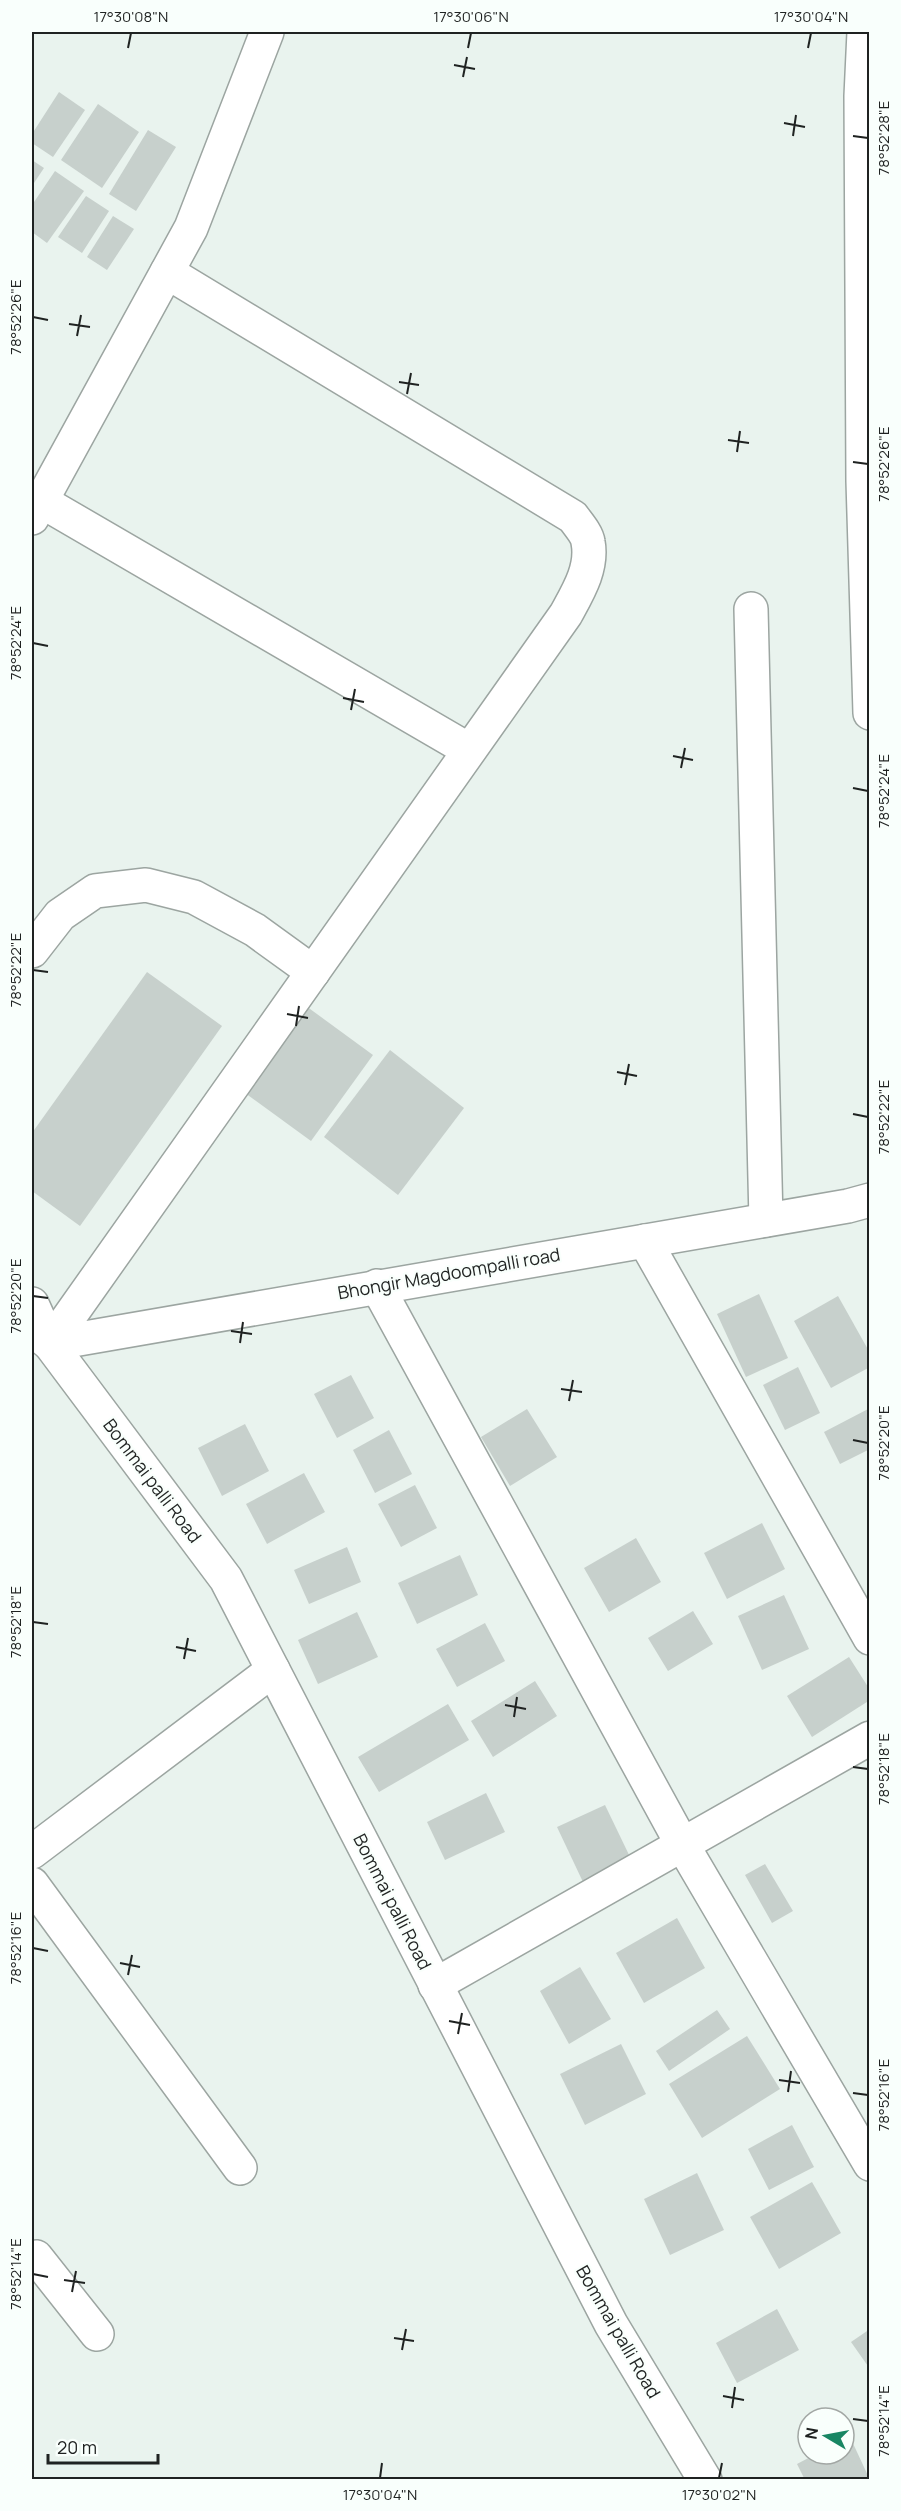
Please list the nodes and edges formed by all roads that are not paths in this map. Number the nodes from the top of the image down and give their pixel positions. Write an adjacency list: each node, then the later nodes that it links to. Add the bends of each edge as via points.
1 (267, 32): 3 (street, via 191,228)
2 (864, 32): 6 (street, via 863,469)
3 (166, 272): 4 (street); 7 (street, via 573,518 588,540 588,563 571,605)
4 (36, 509): 7 (street)
5 (752, 609): 11 (street)
6 (870, 713)
7 (469, 750): 9 (street)
8 (32, 951): 9 (street, via 60,915 95,891 146,885 194,897 255,930)
9 (313, 972): 15 (street)
10 (870, 1200): 11 (street, Bhongir Magdoompalli road)
11 (766, 1220): 12 (street, Bhongir Magdoompalli road)
12 (645, 1240): 13 (street, Bhongir Magdoompalli road); 16 (street)
13 (377, 1286): 15 (street, Bhongir Magdoompalli road); 19 (street)
14 (32, 1304): 15 (street, Bommai palli Road)
15 (38, 1337): 17 (street, Bommai palli Road, via 226,1579)
16 (870, 1638)
17 (273, 1670): 20 (street); 22 (street, Bommai palli Road)
18 (870, 1738): 19 (street)
19 (682, 1844): 22 (street); 23 (street)
20 (32, 1852)
21 (32, 1884): 24 (street)
22 (435, 1985): 27 (street, Bommai palli Road, via 610,2324)
23 (870, 2164)
24 (240, 2168)
25 (33, 2259): 26 (street)
26 (97, 2334)
27 (705, 2480)

